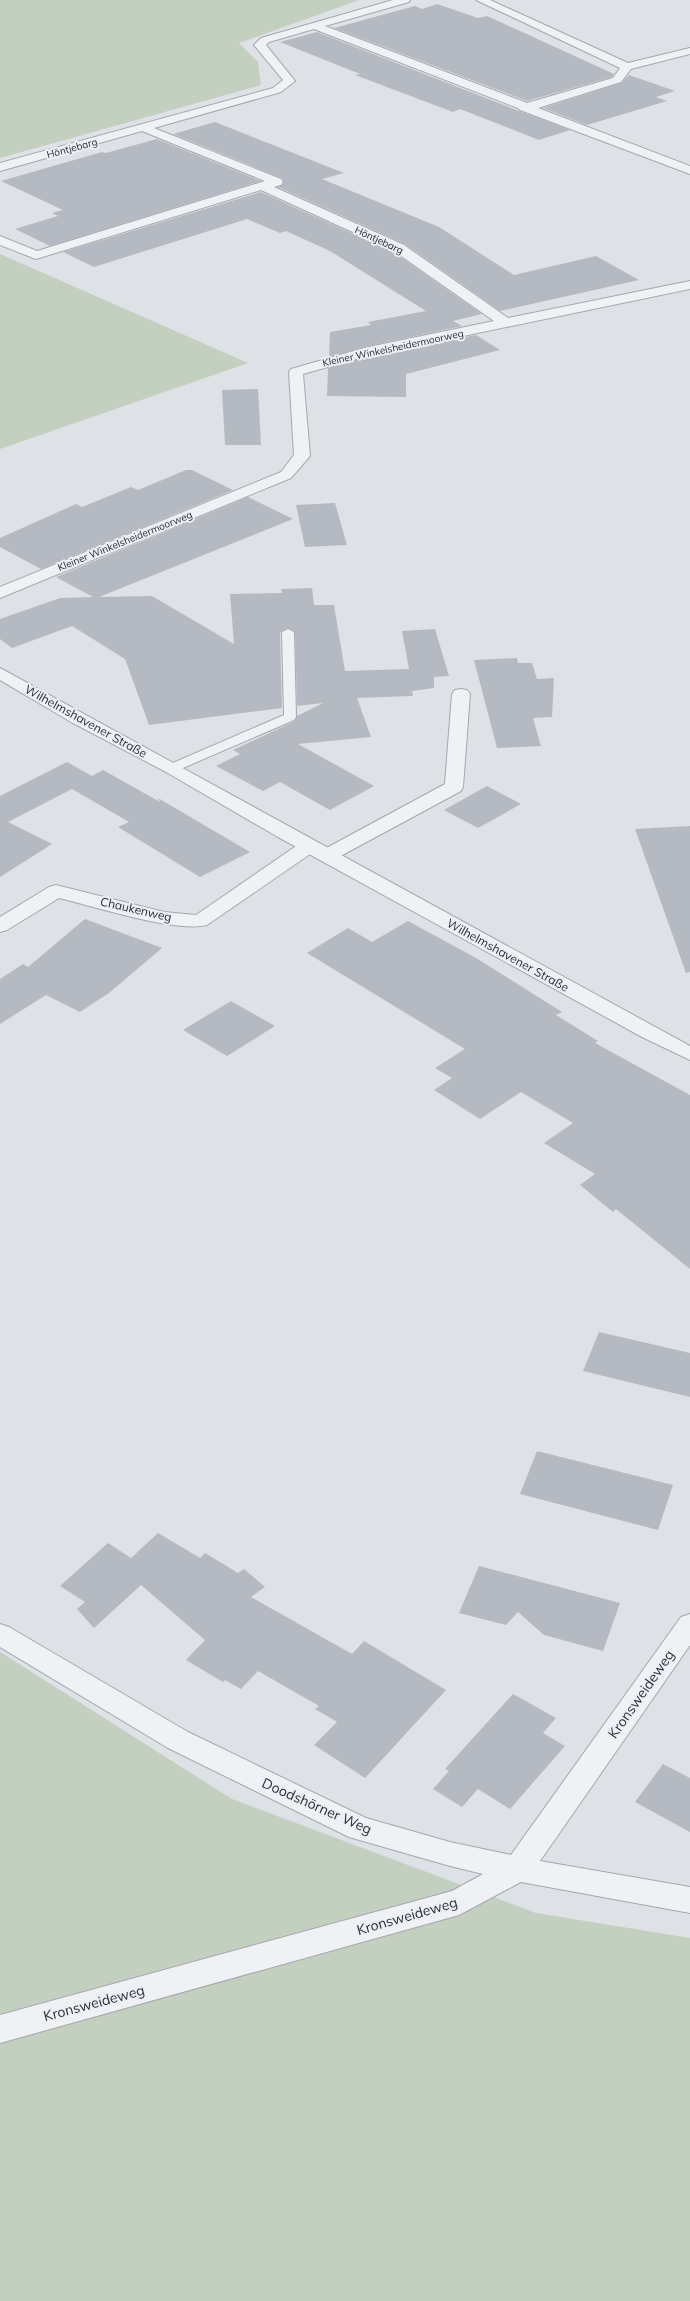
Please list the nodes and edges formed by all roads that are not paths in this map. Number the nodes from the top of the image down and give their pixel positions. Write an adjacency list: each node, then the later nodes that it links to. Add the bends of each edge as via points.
1 (405, 0): 3 (street, Höntjebarg)
2 (481, 0): 5 (street)
3 (315, 26): 6 (street); 7 (street, Höntjebarg, via 265,40 260,45 289,81 277,90)
4 (690, 52): 5 (street)
5 (627, 67): 6 (street, via 617,80)
6 (524, 108): 9 (street)
7 (144, 128): 8 (street, Höntjebarg); 10 (street, via 277,182)
8 (0, 167)
9 (690, 170)
10 (262, 186): 11 (street, via 36,255); 13 (street, Höntjebarg, via 399,248)
11 (0, 240)
12 (690, 285): 13 (street, Kleiner Winkelsheidermoorweg)
13 (507, 324): 14 (street, Kleiner Winkelsheidermoorweg, via 364,352 296,372 302,456 286,475)
14 (0, 593)
15 (288, 632): 18 (lane, via 290,718)
16 (0, 673): 18 (street, Wilhelmshavener Straße, via 77,718)
17 (461, 694): 20 (street, via 454,787)
18 (172, 768): 19 (street, Wilhelmshavener Straße)
19 (309, 846): 20 (street, Wilhelmshavener Straße); 21 (street, Chaukenweg, via 200,921 164,918 56,891)
20 (328, 855): 22 (street, Wilhelmshavener Straße)
21 (0, 926)
22 (690, 1054)
23 (690, 1624): 25 (street, Kronsweideweg)
24 (0, 1634): 25 (street, Doodshörner Weg, via 178,1740 359,1828)
25 (518, 1870): 26 (street, Doodshörner Weg); 27 (street, Kronsweideweg, via 459,1902)
26 (690, 1900)
27 (0, 2029)

